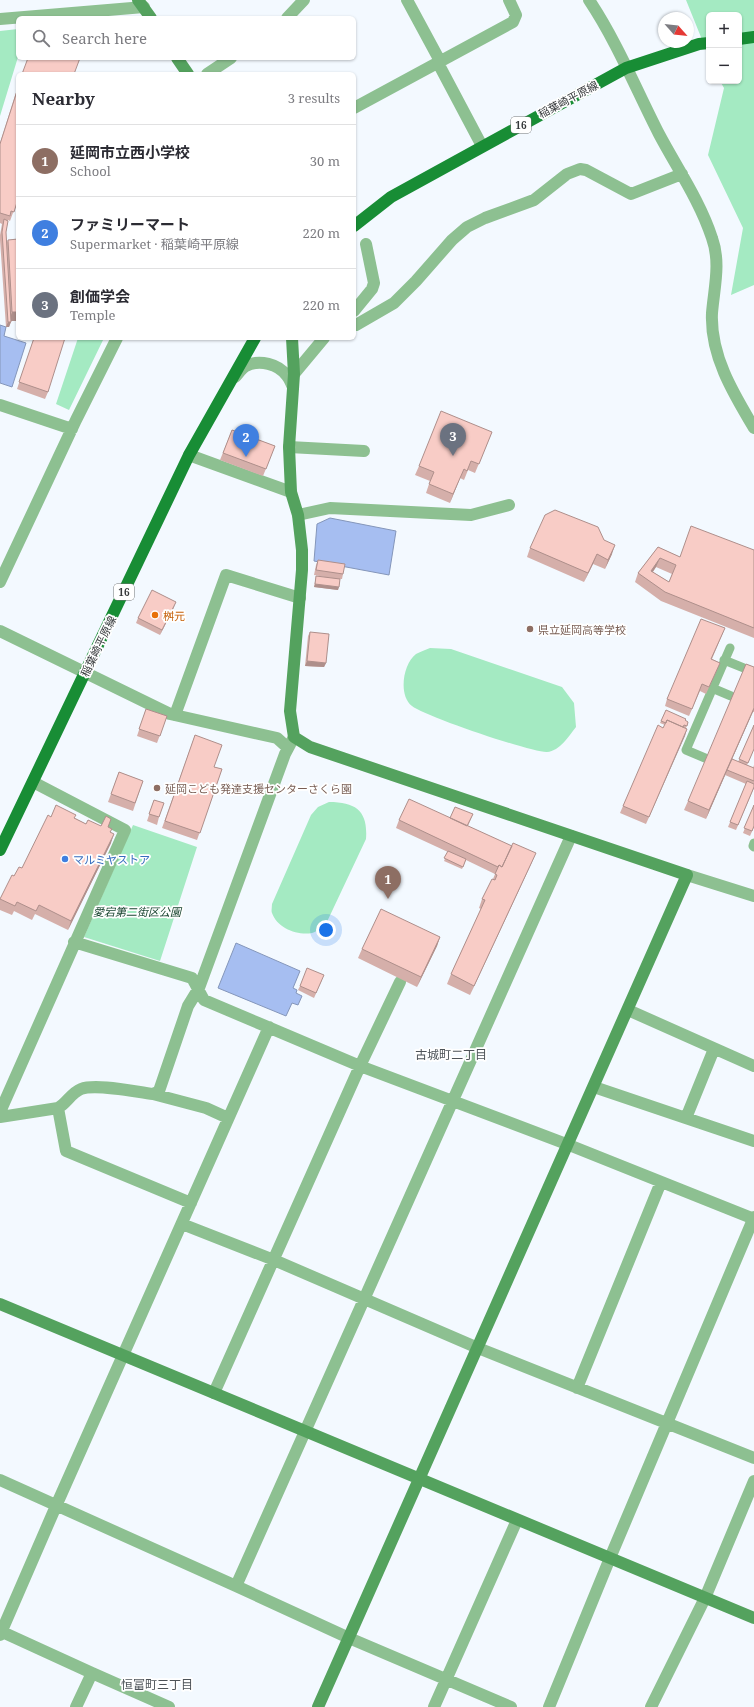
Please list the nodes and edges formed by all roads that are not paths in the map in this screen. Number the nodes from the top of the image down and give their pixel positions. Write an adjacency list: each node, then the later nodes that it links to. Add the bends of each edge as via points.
1 (304, 0): 8 (street)
2 (407, 0): 16 (street)
3 (508, 0): 16 (street, via 516,15 513,22)
4 (589, 0): 17 (street, via 605,24)
5 (141, 4): 6 (street); 7 (street)
6 (28, 16)
7 (150, 16)
8 (289, 16)
9 (16, 17): 10 (street)
10 (0, 19)
11 (754, 37): 12 (main road)
12 (742, 39)
13 (704, 43): 17 (main road, 稲葉崎平原線 / 16)
14 (179, 60): 18 (street)
15 (228, 60): 19 (street)
16 (439, 62): 20 (street); 21 (street)
17 (626, 68): 21 (main road, 稲葉崎平原線 / 16); 22 (street, via 659,135)
18 (187, 72)
19 (210, 72)
20 (356, 107)
21 (482, 146): 23 (main road, 稲葉崎平原線 / 16, via 391,197)
22 (682, 174): 26 (street, via 631,194 586,170 580,169 567,174 534,200 467,227 394,303); 35 (street, via 712,238 717,258 712,315 715,349 729,383)
23 (356, 224)
24 (366, 244): 25 (street, via 374,283)
25 (356, 309)
26 (356, 325)
27 (116, 340): 36 (street)
28 (254, 340): 32 (main road, 稲葉崎平原線 / 16)
29 (292, 340): 31 (street)
30 (322, 340): 31 (street)
31 (294, 374): 33 (street)
32 (229, 383): 33 (street, via 245,367 265,363 279,368 288,376); 39 (main road, 稲葉崎平原線 / 16)
33 (293, 387): 37 (street)
34 (0, 405): 36 (street)
35 (754, 428)
36 (72, 429): 43 (street)
37 (289, 447): 38 (street); 40 (street)
38 (364, 451)
39 (189, 456): 40 (street); 49 (main road, 稲葉崎平原線 / 16)
40 (291, 492): 42 (street)
41 (509, 505): 42 (street, via 471,515 330,508)
42 (298, 515): 44 (street, via 302,550)
43 (0, 582)
44 (300, 598): 52 (street, via 226,575); 53 (street, via 290,712)
45 (0, 631): 49 (street)
46 (730, 648): 47 (lane)
47 (724, 660): 48 (lane); 50 (lane)
48 (754, 672)
49 (85, 673): 52 (street); 55 (main road, 稲葉崎平原線 / 16)
50 (712, 688): 51 (lane); 54 (lane, via 686,750)
51 (731, 696)
52 (175, 715): 53 (street)
53 (291, 743): 56 (street, via 310,747); 64 (street, via 284,754)
54 (705, 758)
55 (33, 782): 59 (main road, 稲葉崎平原線 / 16); 62 (street, via 125,830)
56 (571, 836): 60 (street); 72 (street)
57 (754, 843): 58 (lane)
58 (754, 847)
59 (0, 850)
60 (687, 875): 61 (street); 65 (street)
61 (754, 896)
62 (74, 942): 64 (street, via 192,978); 74 (street)
63 (400, 982): 68 (street)
64 (199, 988): 66 (street, via 204,1000); 71 (street, via 188,1006 159,1091)
65 (628, 1010): 67 (street); 70 (street)
66 (269, 1027): 68 (street); 76 (street)
67 (714, 1049): 69 (street); 77 (street)
68 (360, 1066): 72 (street); 84 (street)
69 (754, 1066)
70 (594, 1087): 77 (street); 79 (street)
71 (153, 1094): 73 (street, via 94,1086 82,1088); 76 (street, via 206,1108)
72 (452, 1101): 79 (street); 85 (street)
73 (58, 1108): 75 (street); 81 (street, via 66,1152)
74 (0, 1112)
75 (0, 1117)
76 (228, 1118): 81 (street)
77 (686, 1118): 78 (street)
78 (754, 1141)
79 (569, 1145): 80 (street); 87 (street)
80 (661, 1182): 82 (street); 89 (street)
81 (191, 1203): 83 (street)
82 (754, 1218): 91 (street)
83 (182, 1224): 84 (street); 88 (street)
84 (274, 1260): 85 (street); 90 (street)
85 (364, 1300): 87 (street); 92 (street)
86 (0, 1304): 88 (street)
87 (478, 1348): 89 (street); 94 (street)
88 (122, 1355): 90 (street); 97 (street)
89 (577, 1388): 91 (street)
90 (214, 1393): 92 (street)
91 (666, 1424): 93 (street); 99 (street)
92 (305, 1430): 94 (street); 100 (street)
93 (754, 1458)
94 (420, 1478): 98 (street); 104 (street)
95 (0, 1480): 97 (street)
96 (754, 1481): 101 (street)
97 (56, 1506): 100 (street); 103 (street)
98 (517, 1520): 99 (street); 106 (street)
99 (610, 1558): 101 (street); 112 (street)
100 (236, 1586): 104 (street)
101 (705, 1598): 102 (street); 113 (street)
102 (754, 1618)
103 (1, 1632): 105 (street)
104 (349, 1638): 106 (street); 109 (street)
105 (92, 1673): 107 (street); 108 (street)
106 (447, 1679): 110 (street); 111 (street)
107 (76, 1707)
108 (170, 1707)
109 (318, 1707)
110 (434, 1707)
111 (511, 1707)
112 (549, 1707)
113 (651, 1707)

